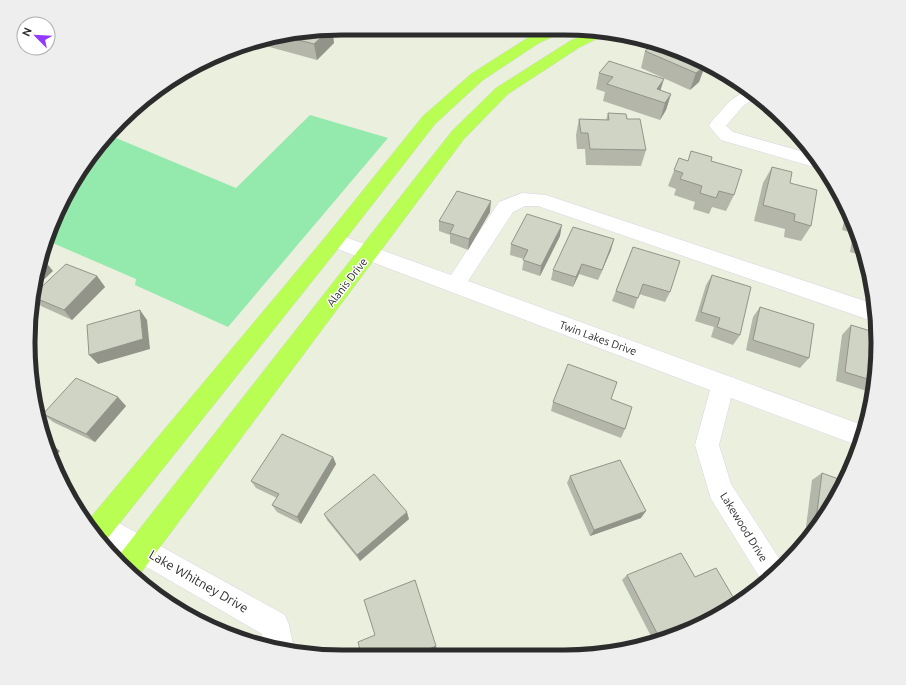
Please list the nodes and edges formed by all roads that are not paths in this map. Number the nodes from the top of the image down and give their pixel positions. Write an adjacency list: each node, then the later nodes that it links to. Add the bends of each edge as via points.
1 (545, 35): 5 (main road, via 477,78 429,120)
2 (591, 37): 6 (main road, Alanis Drive, via 575,44 502,91 458,136)
3 (747, 96): 4 (street, via 737,102 717,126 727,136)
4 (811, 160)
5 (334, 240): 6 (street, Twin Lakes Drive); 11 (main road)
6 (369, 253): 7 (street, Twin Lakes Drive); 13 (main road, Alanis Drive)
7 (455, 286): 8 (street, via 506,207 522,199 539,200); 9 (street, Twin Lakes Drive)
8 (869, 311)
9 (723, 384): 10 (street, Twin Lakes Drive); 15 (street, Lakewood Drive, via 707,445 720,490)
10 (857, 434)
11 (98, 530)
12 (99, 531): 13 (street, Lake Whitney Drive)
13 (142, 548): 14 (main road, Alanis Drive); 16 (street, Lake Whitney Drive, via 275,625)
14 (130, 565)
15 (771, 570)
16 (278, 643)

